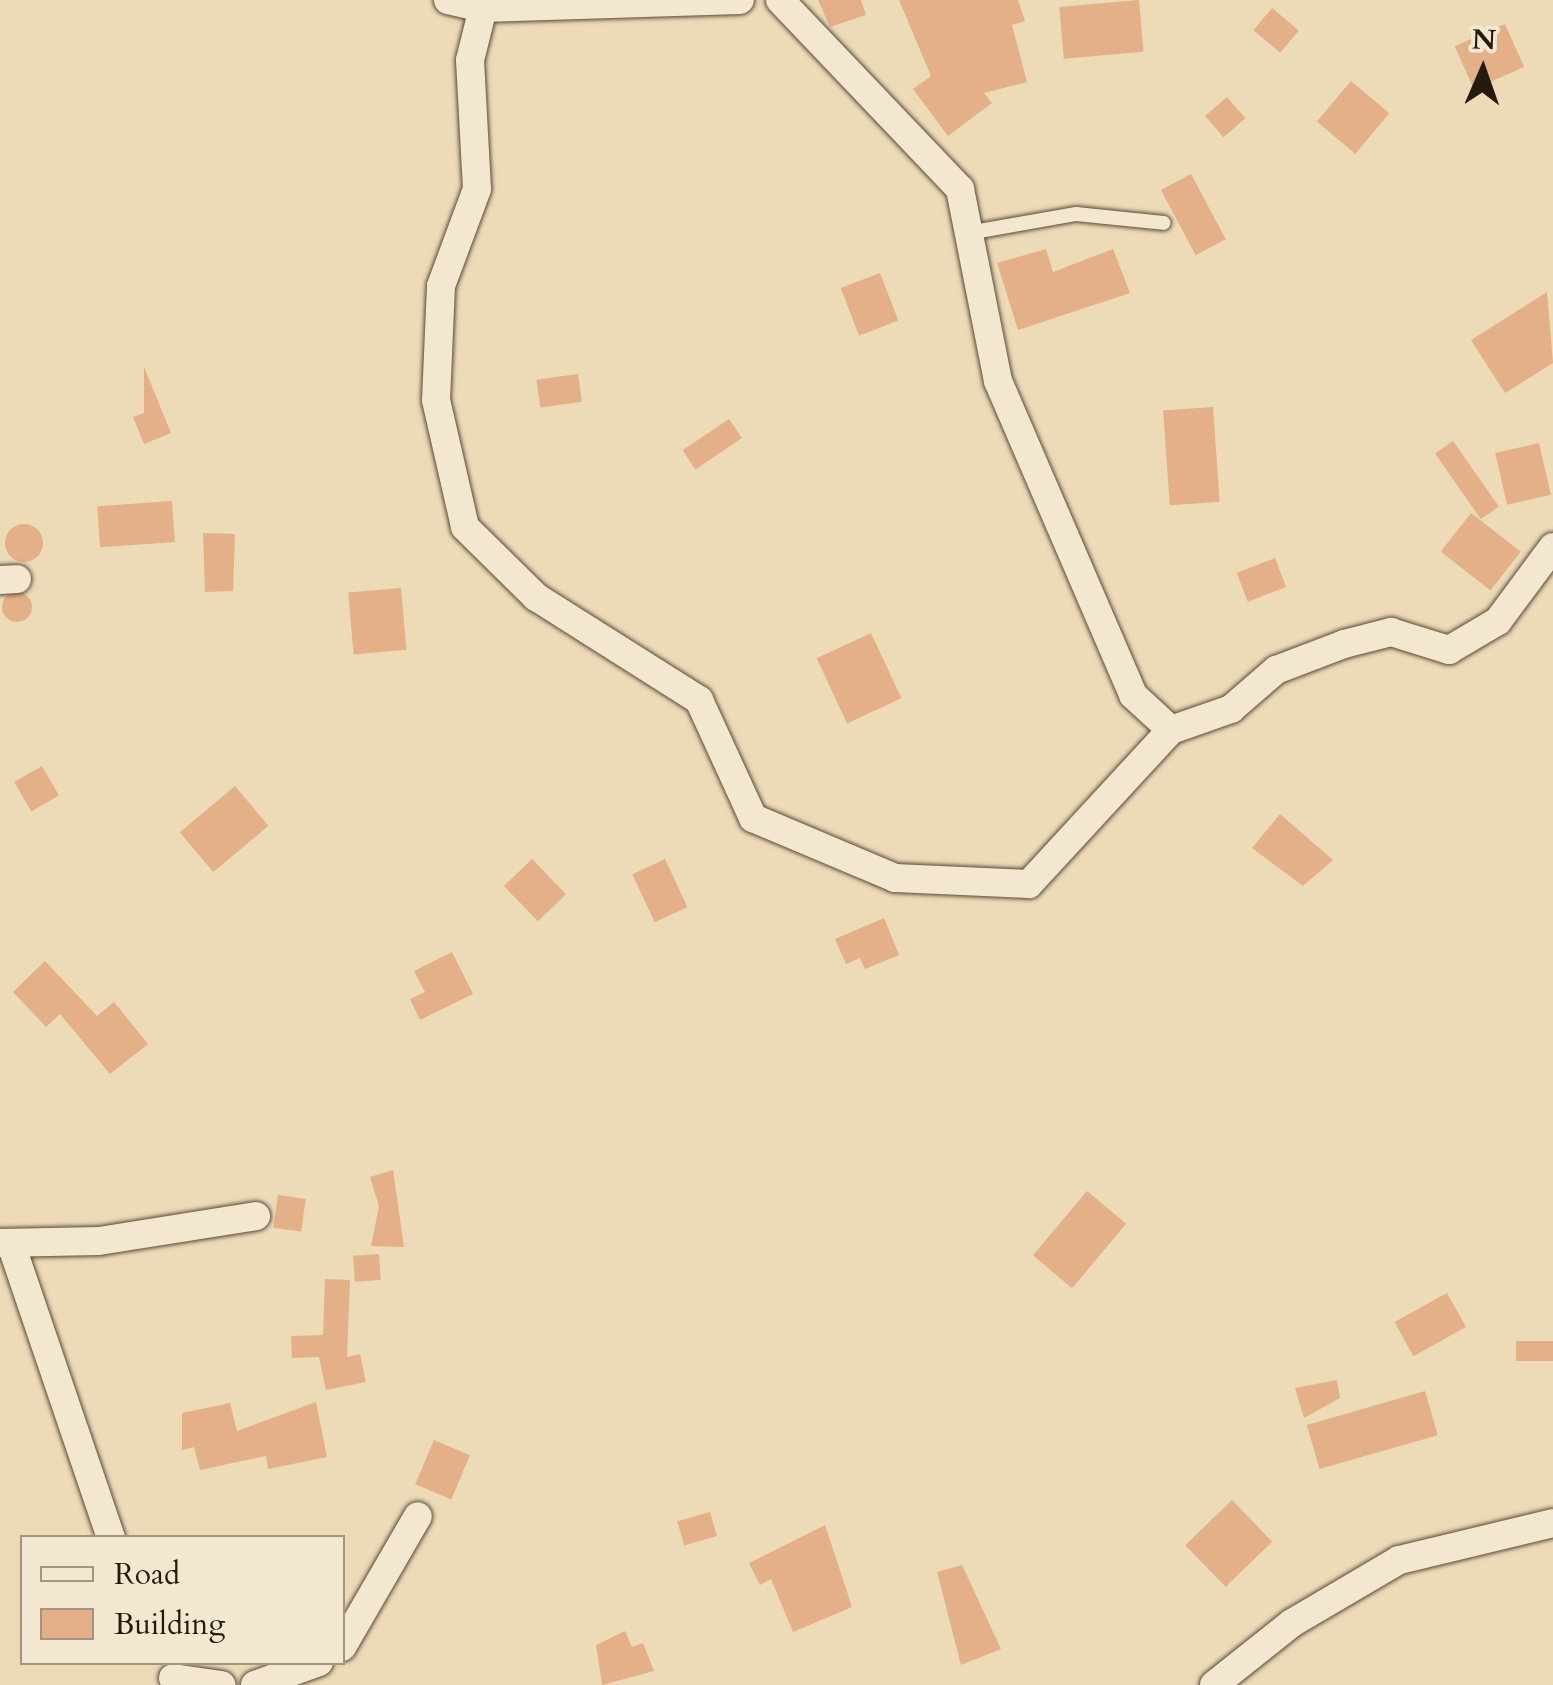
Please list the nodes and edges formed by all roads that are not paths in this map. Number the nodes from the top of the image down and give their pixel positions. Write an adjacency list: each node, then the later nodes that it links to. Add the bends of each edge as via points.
1 (448, 0): 4 (street)
2 (740, 0): 4 (street)
3 (780, 0): 6 (street, via 960,189)
4 (482, 8): 8 (street, via 470,60 477,189 441,286 436,400 465,527 536,596 700,700 754,818 895,878 1028,884)
5 (1164, 223): 6 (lane, via 1076,214)
6 (968, 233): 8 (street, via 998,382 1133,695)
7 (1553, 547): 8 (street, via 1498,622 1449,650 1390,632 1344,644 1276,670 1231,709)
8 (1170, 730)
9 (256, 1216): 10 (street)
10 (6, 1243): 13 (street)
11 (418, 1516): 14 (street)
12 (1553, 1523): 19 (street, via 1399,1560 1292,1623)
13 (109, 1535)
14 (345, 1642)
15 (311, 1665): 18 (street)
16 (171, 1675): 17 (street)
17 (221, 1685)
18 (255, 1685)
19 (1214, 1685)

